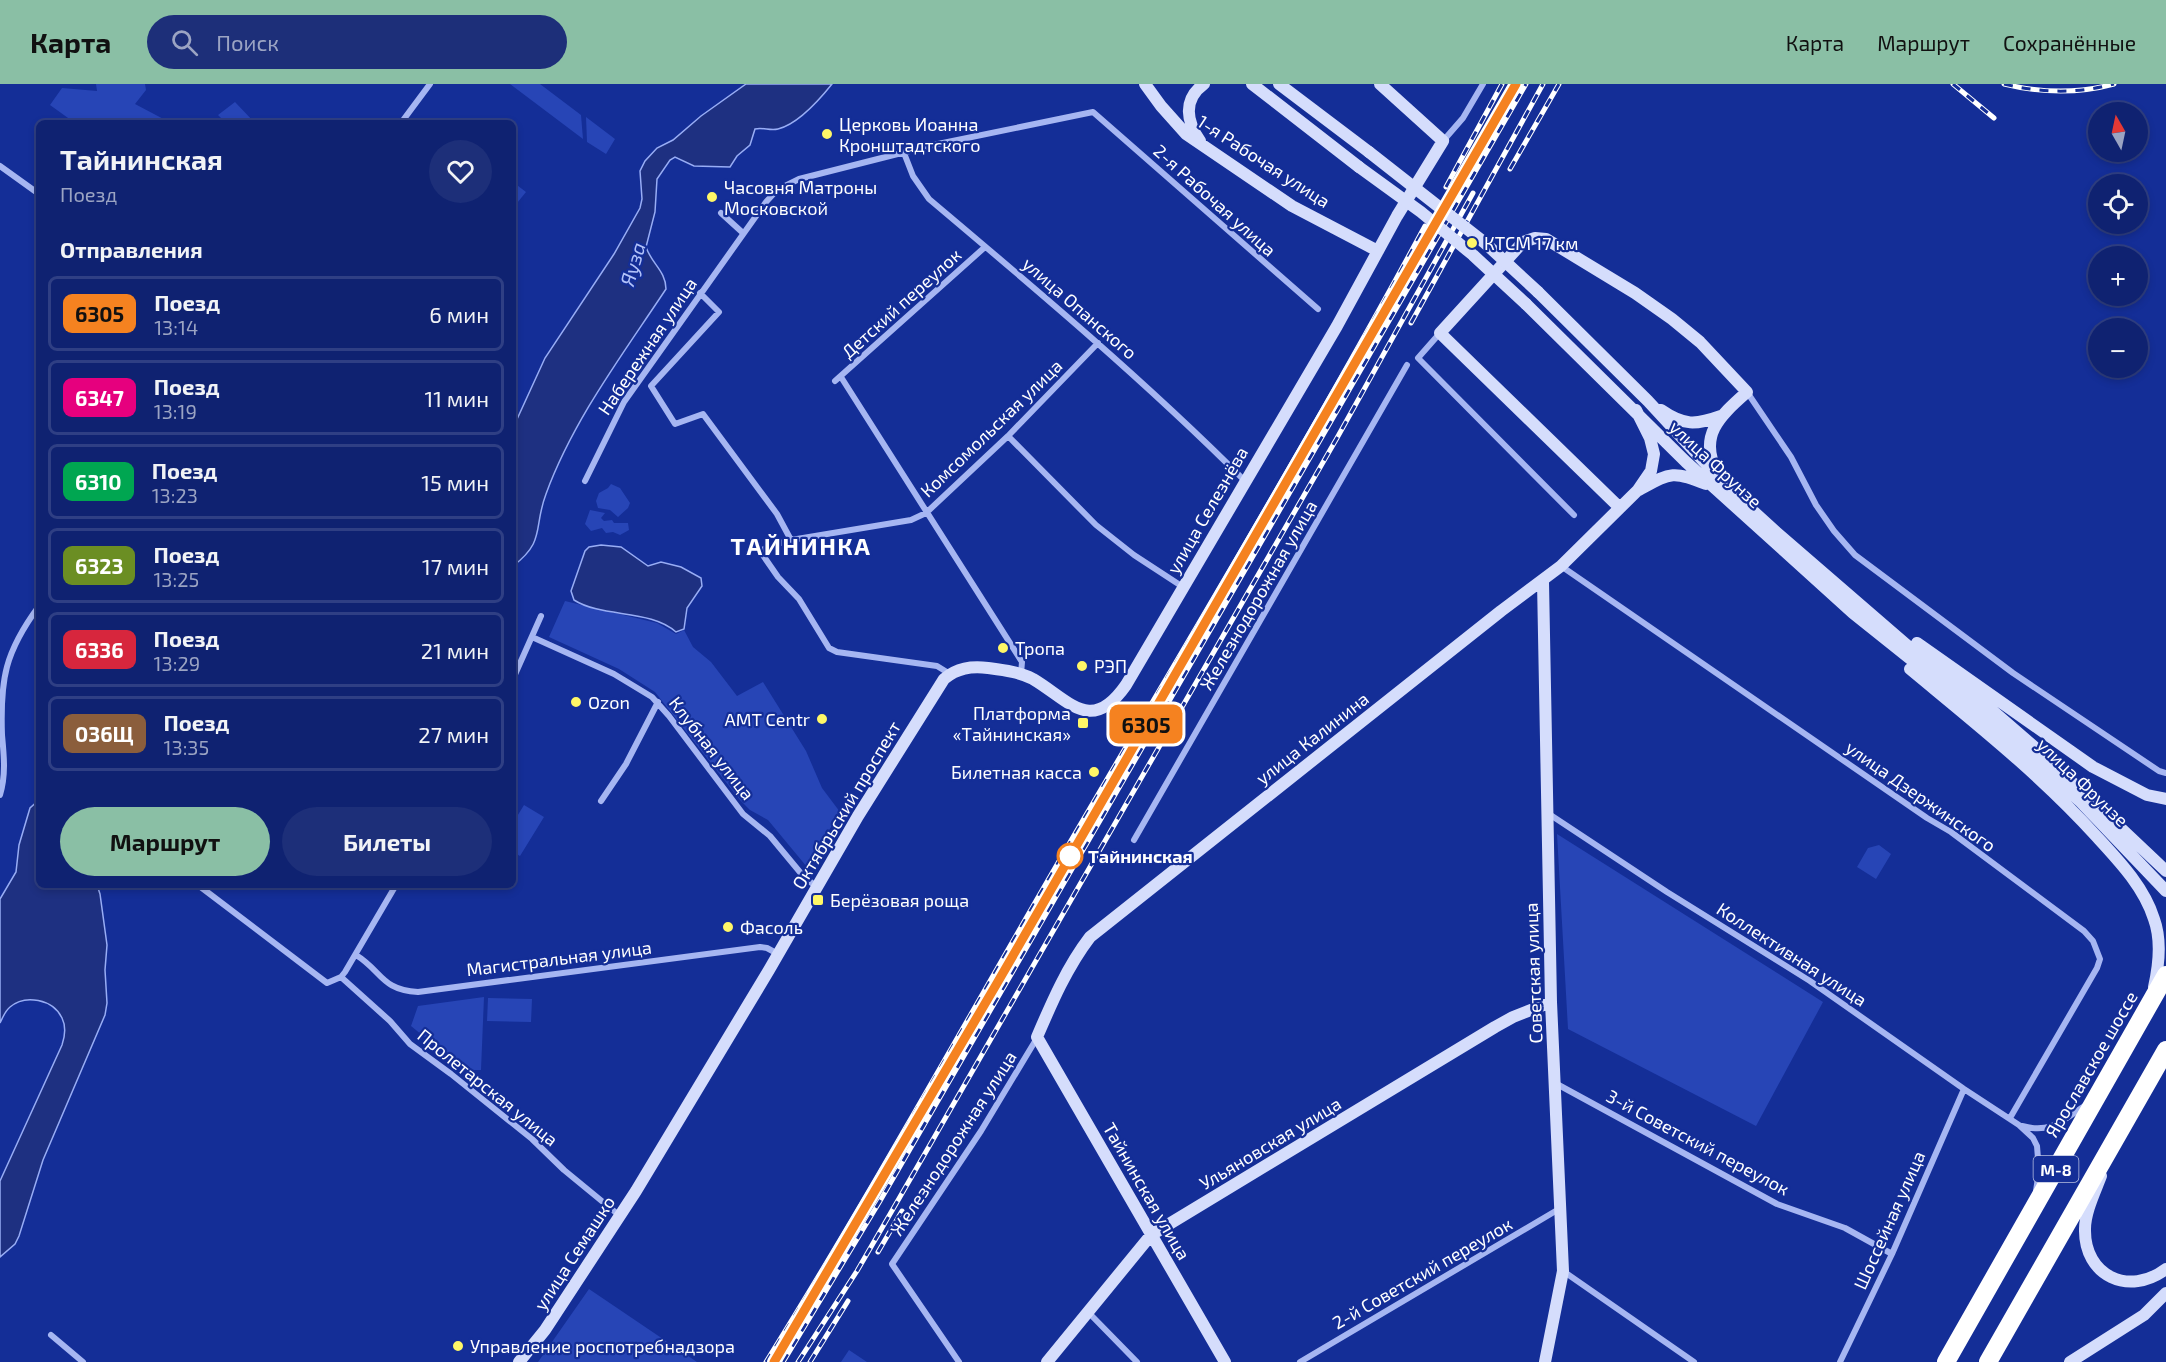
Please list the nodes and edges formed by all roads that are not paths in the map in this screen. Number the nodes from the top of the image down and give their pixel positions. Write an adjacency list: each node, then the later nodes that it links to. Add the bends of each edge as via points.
1 (430, 84): 10 (street)
2 (1145, 84): 12 (main road, 1-я Рабочая улица, via 1186,134)
3 (1204, 84): 12 (main road, via 1191,98 1188,112 1191,126)
4 (1244, 84): 8 (main road, улица Фрунзе)
5 (1280, 84): 26 (main road, улица Фрунзе, bridge, via 1485,243)
6 (1380, 84): 11 (main road)
7 (1483, 84): 11 (street, via 1463,118)
8 (1256, 87): 27 (main road, улица Фрунзе, bridge, via 1473,255)
9 (1094, 112): 13 (street, Набережная улица); 21 (street, 2-я Рабочая улица)
10 (403, 120)
11 (1443, 141): 19 (main road, улица Селезнёва)
12 (1203, 145): 19 (main road, 1-я Рабочая улица, via 1293,206)
13 (904, 153): 17 (street, Набережная улица, via 790,182 777,190); 18 (street, улица Опанского, via 913,176 929,199)
14 (0, 166): 15 (street)
15 (36, 192)
16 (721, 213): 17 (street)
17 (743, 233): 20 (street, Набережная улица)
18 (986, 247): 23 (street, улица Опанского); 35 (street, Детский переулок, via 838,379)
19 (1378, 251): 31 (main road, улица Селезнёва)
20 (700, 293): 30 (street, Набережная улица, via 624,402); 37 (street, via 719,312 651,386 675,424 703,414 777,514)
21 (1318, 309)
22 (1440, 333): 25 (main road, via 1523,242 1544,238 1672,319 1700,342); 34 (main road); 36 (street, via 1419,358)
23 (1098, 343): 29 (street, Комсомольская улица); 31 (street, улица Опанского)
24 (1407, 365): 54 (street, Железнодорожная улица)
25 (1747, 392): 28 (main road); 49 (street, via 1786,448 1820,512 1855,555 2013,674)
26 (1648, 401): 28 (main road, via 1686,423); 32 (main road, улица Фрунзе)
27 (1636, 410): 32 (main road, улица Фрунзе, via 1686,462); 33 (main road, via 1654,454 1651,471)
28 (1721, 416): 32 (main road, via 1713,429 1710,448)
29 (1008, 436): 35 (street, Комсомольская улица); 40 (street, via 1096,525)
30 (585, 481)
31 (1245, 481): 40 (main road, улица Селезнёва)
32 (1719, 485): 33 (main road, via 1676,474 1661,477); 41 (main road, улица Фрунзе)
33 (1638, 490): 34 (main road, улица Калинина)
34 (1619, 507): 38 (main road, улица Калинина)
35 (926, 513): 37 (street, Комсомольская улица, via 911,520); 47 (street, via 1022,662)
36 (1574, 515)
37 (791, 540): 46 (street, Комсомольская улица, via 760,551 799,599 832,650 937,666)
38 (1561, 566): 39 (main road, улица Калинина); 71 (street, улица Дзержинского, via 1951,832 2084,931 2093,942 2100,959 2097,968)
39 (1543, 582): 53 (main road, Советская улица); 66 (main road, улица Калинина, via 1501,611 1090,937 1061,983)
40 (1183, 587): 47 (main road, улица Селезнёва, via 1126,685 1102,708 1079,710)
41 (1831, 587): 51 (main road, via 2093,767 2147,795); 55 (main road, улица Фрунзе, via 1994,712); 59 (main road, улица Фрунзе, via 2081,802); 65 (main road, via 1881,645 2056,795 2123,865 2151,911 2159,940 2158,970)
42 (36, 610): 50 (street, via 8,660 1,699 4,775)
43 (541, 616): 44 (street)
44 (532, 637): 45 (street); 48 (street, Клубная улица, via 614,674)
45 (516, 672)
46 (950, 674): 47 (main road, via 972,667); 56 (main road, Октябрьский проспект, via 933,695)
47 (1021, 674)
48 (658, 702): 52 (street); 56 (street, Клубная улица, via 743,814 770,836 806,880)
49 (2166, 773)
50 (0, 795)
51 (2166, 799)
52 (602, 801)
53 (1546, 812): 64 (main road, Советская улица); 69 (street, Коллективная улица, via 1810,981)
54 (1134, 840)
55 (2164, 868)
56 (817, 887): 60 (main road, Октябрьский проспект)
57 (202, 888): 63 (street, via 327,983)
58 (394, 888): 61 (street)
59 (2166, 891)
60 (778, 954): 61 (street, Магистральная улица, via 760,947 418,992 387,984); 74 (main road, Октябрьский проспект)
61 (356, 955): 63 (street)
62 (2166, 975): 65 (highway, Ярославское шоссе / М-8)
63 (341, 977): 77 (street, Пролетарская улица, via 411,1044 532,1139)
64 (1551, 1002): 68 (main road, Советская улица); 78 (main road, Ульяновская улица, via 1495,1027)
65 (2149, 1006): 70 (highway, Ярославское шоссе / М-8)
66 (1037, 1037): 78 (main road, Тайнинская улица); 87 (street, Железнодорожная улица, via 981,1131 892,1264)
67 (2166, 1050): 73 (highway, М-8)
68 (1555, 1083): 75 (main road, Советская улица); 79 (street, 3-й Советский переулок, via 1778,1204 1845,1228)
69 (1964, 1089): 71 (street, Коллективная улица); 79 (street, Шоссейная улица)
70 (2096, 1098): 72 (street, via 2054,1126 2034,1129); 76 (highway, Ярославское шоссе / М-8)
71 (2010, 1118): 72 (street, Коллективная улица)
72 (2019, 1125): 76 (street, Коллективная улица, via 2033,1138 2038,1155)
73 (2115, 1139): 80 (main road, via 2089,1210 2086,1245 2100,1269 2120,1281 2147,1279); 96 (highway, М-8)
74 (636, 1191): 77 (main road, улица Семашко)
75 (1560, 1209): 81 (main road, Советская улица); 91 (street, 2-й Советский переулок)
76 (2033, 1209): 95 (highway, Ярославское шоссе / М-8)
77 (621, 1216): 86 (main road, улица Семашко)
78 (1151, 1235): 83 (main road, Ульяновская улица); 90 (main road, Тайнинская улица)
79 (1892, 1254): 94 (street, Шоссейная улица)
80 (2166, 1269)
81 (1563, 1271): 92 (main road, Советская улица); 93 (street)
82 (2166, 1293): 97 (main road, via 2144,1315)
83 (1089, 1313): 88 (main road, Ульяновская улица); 89 (street)
84 (51, 1335): 85 (street)
85 (83, 1362)
86 (519, 1362)
87 (959, 1362)
88 (1048, 1362)
89 (1137, 1362)
90 (1225, 1362)
91 (1300, 1362)
92 (1545, 1362)
93 (1694, 1362)
94 (1840, 1362)
95 (1946, 1362)
96 (1988, 1362)
97 (2070, 1362)

